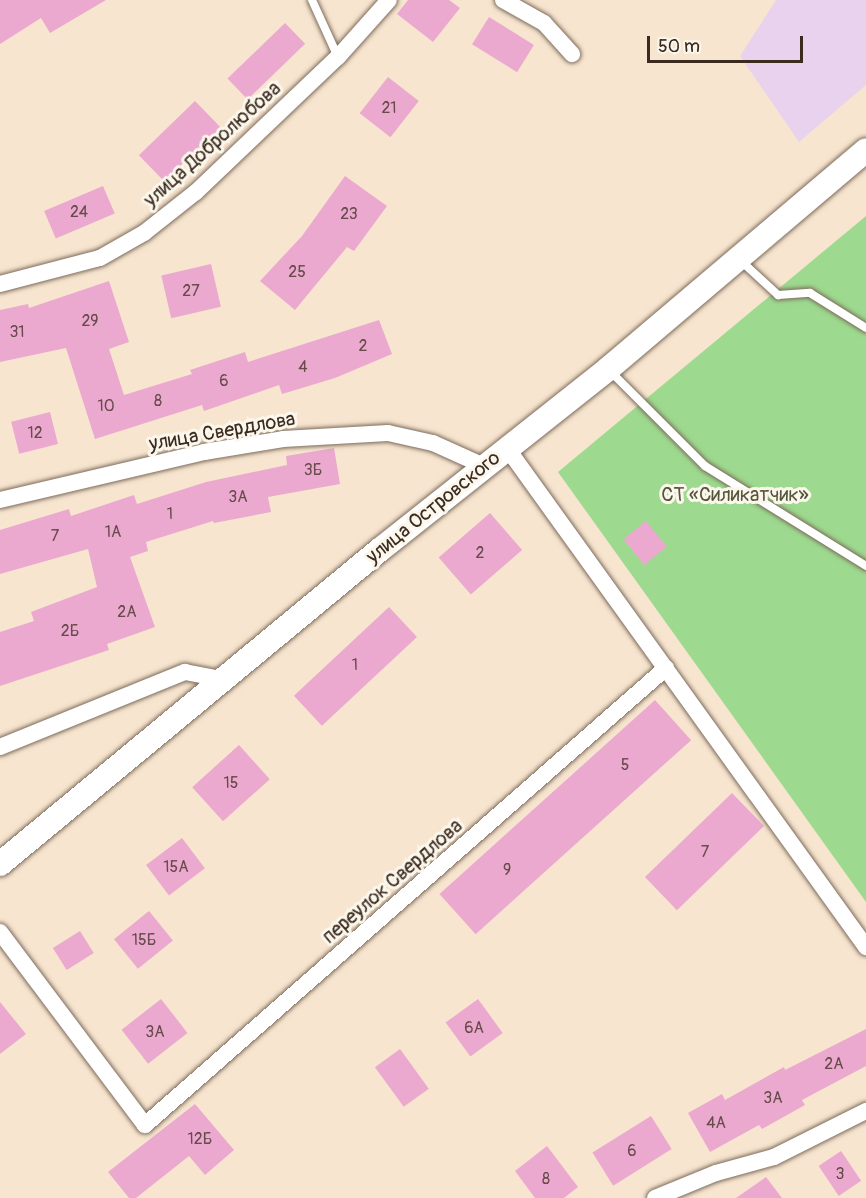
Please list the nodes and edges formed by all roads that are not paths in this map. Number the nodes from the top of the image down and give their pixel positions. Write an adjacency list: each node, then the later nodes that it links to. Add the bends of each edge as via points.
1 (312, 0): 5 (lane)
2 (389, 0): 5 (street, улица Добролюбова)
3 (503, 0): 4 (street, via 544,23)
4 (572, 54)
5 (338, 57): 8 (street, улица Добролюбова, via 196,192 144,233 100,258)
6 (866, 150): 7 (street, улица Островского)
7 (738, 258): 9 (lane, via 778,296 810,293); 10 (street, улица Островского)
8 (0, 284)
9 (866, 328)
10 (608, 369): 11 (street, улица Островского); 14 (lane, via 705,466)
11 (507, 448): 12 (street, улица Островского); 15 (street)
12 (484, 466): 13 (street, улица Свердлова, via 433,443 388,433 283,439 204,452); 16 (street, улица Островского)
13 (0, 500)
14 (866, 566)
15 (666, 668): 19 (street, переулок Свердлова, via 146,1125); 20 (street)
16 (222, 679): 17 (street, via 185,672); 18 (street, улица Островского)
17 (0, 747)
18 (0, 864)
19 (0, 932)
20 (866, 947)
21 (866, 1111): 22 (street, via 774,1157 716,1173)
22 (655, 1198)

